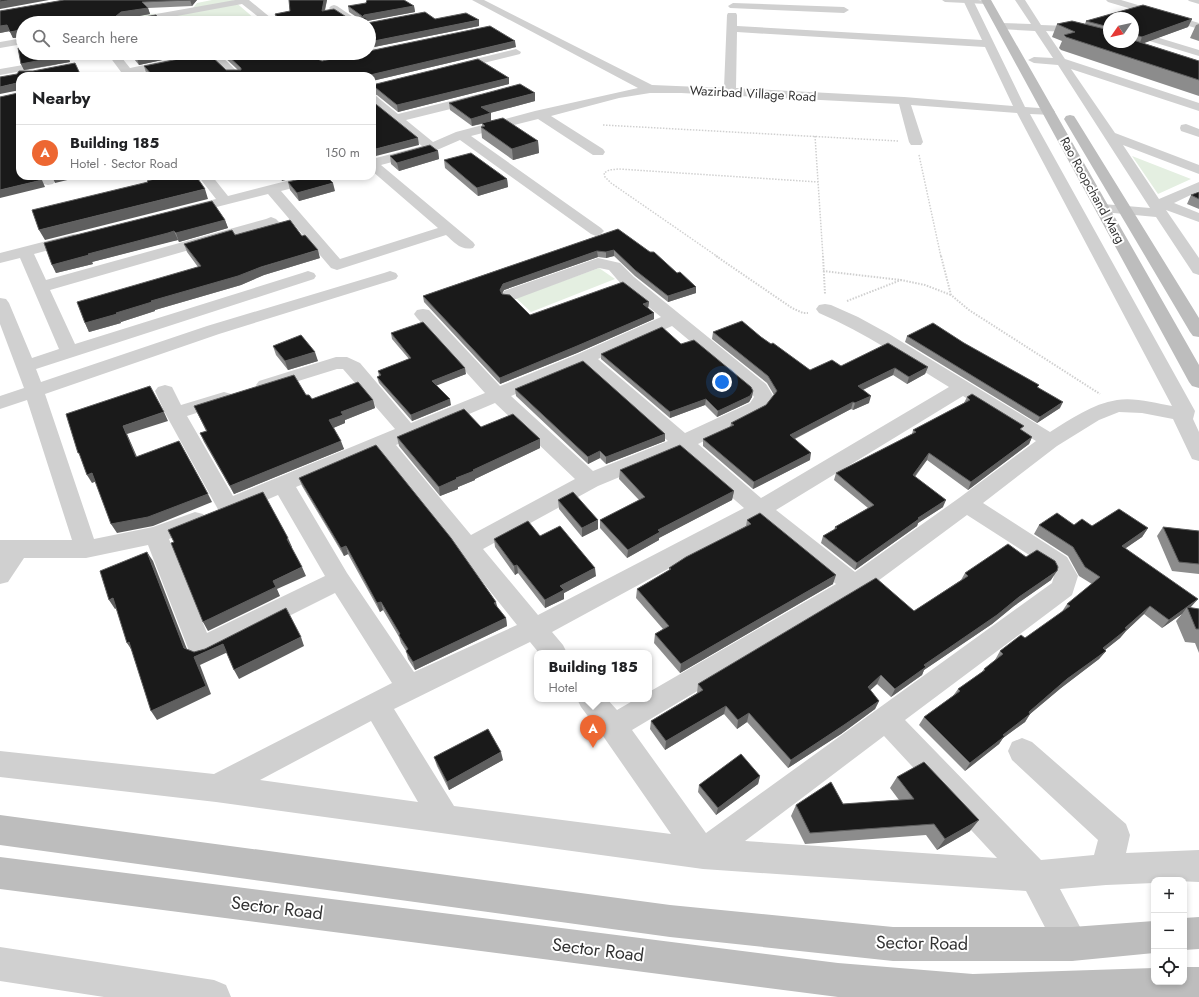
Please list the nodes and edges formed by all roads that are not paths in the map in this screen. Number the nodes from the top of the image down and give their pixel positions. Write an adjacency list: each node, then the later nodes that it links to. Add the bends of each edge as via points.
1 (477, 0): 18 (street, Wazirbad Village Road)
2 (945, 0): 7 (lane)
3 (1020, 0): 13 (street)
4 (1111, 0): 21 (street)
5 (1192, 0): 9 (lane)
6 (244, 1): 15 (street); 16 (street)
7 (968, 1): 8 (lane); 28 (street)
8 (990, 1): 19 (main road, Rao Roopchand Marg)
9 (1199, 2)
10 (733, 3): 12 (street); 23 (street)
11 (334, 8): 17 (street)
12 (844, 10)
13 (1030, 14): 14 (street); 19 (street); 22 (street)
14 (1042, 15)
15 (162, 16)
16 (264, 16)
17 (346, 16)
18 (519, 22): 20 (street); 49 (street, Wazirbad Village Road)
19 (1010, 22): 22 (street); 38 (main road, Rao Roopchand Marg); 56 (main road, Rao Roopchand Marg)
20 (504, 25)
21 (1199, 26)
22 (1037, 28): 25 (street, via 1075,31); 39 (street)
23 (732, 29): 28 (street); 50 (street)
24 (1139, 35): 27 (street)
25 (1103, 38)
26 (16, 42): 29 (street)
27 (1162, 42): 30 (street); 33 (street)
28 (989, 44): 55 (street)
29 (0, 45)
30 (1144, 47)
31 (16, 52): 34 (street)
32 (516, 52): 41 (street)
33 (1199, 53)
34 (0, 55)
35 (117, 60): 43 (street)
36 (187, 60): 44 (street)
37 (219, 60): 45 (street)
38 (1034, 60): 39 (street); 48 (main road, Rao Roopchand Marg)
39 (1062, 62): 54 (street); 62 (street)
40 (56, 66): 42 (street)
41 (440, 70)
42 (22, 72)
43 (126, 72)
44 (136, 72)
45 (232, 72)
46 (16, 73): 47 (street)
47 (0, 76)
48 (1050, 86)
49 (650, 89): 50 (street, Wazirbad Village Road); 57 (street)
50 (730, 92): 53 (street, Wazirbad Village Road)
51 (490, 95): 58 (street)
52 (376, 101): 58 (street)
53 (904, 101): 55 (street, Wazirbad Village Road); 63 (street)
54 (1199, 107)
55 (1020, 108): 56 (street, Wazirbad Village Road); 106 (street)
56 (1056, 109): 75 (main road, Rao Roopchand Marg); 76 (main road, Rao Roopchand Marg)
57 (539, 114): 61 (street); 65 (street)
58 (398, 118): 64 (street)
59 (1186, 128): 60 (street)
60 (1199, 132)
61 (461, 135): 64 (street); 81 (street)
62 (1111, 136): 68 (street); 74 (street)
63 (916, 142)
64 (432, 147): 66 (street)
65 (598, 152)
66 (376, 163)
67 (376, 167): 80 (street)
68 (1199, 170)
69 (208, 180): 73 (street)
70 (307, 180): 72 (street)
71 (1199, 186): 74 (street)
72 (272, 189): 73 (street); 80 (street, via 337,265)
73 (225, 201): 77 (street)
74 (1160, 207): 76 (street); 78 (street); 86 (street)
75 (1103, 208): 76 (street); 100 (main road, Rao Roopchand Marg)
76 (1125, 210): 95 (main road, Rao Roopchand Marg)
77 (171, 215)
78 (1199, 218)
79 (271, 222): 89 (street)
80 (449, 229): 83 (street)
81 (596, 231)
82 (87, 236): 84 (street)
83 (467, 245)
84 (25, 252): 85 (street); 89 (street)
85 (0, 258)
86 (1199, 270)
87 (308, 276): 97 (street)
88 (390, 276): 102 (street, via 214,330)
89 (41, 287): 97 (street)
90 (510, 295): 94 (street, via 598,264 606,264 614,266 628,281)
91 (0, 302): 96 (street)
92 (826, 309): 101 (street, via 883,338)
93 (424, 314): 104 (street)
94 (674, 318): 98 (street); 111 (street, via 759,388 764,398 757,407)
95 (1199, 332)
96 (9, 348): 99 (street)
97 (70, 352): 99 (street)
98 (585, 358): 104 (street); 111 (street)
99 (26, 366): 102 (street)
100 (1199, 382)
101 (962, 388): 109 (street); 117 (street)
102 (33, 391): 105 (street); 121 (street)
103 (165, 391): 107 (street)
104 (497, 394): 108 (street); 113 (street)
105 (0, 403)
106 (1189, 411): 109 (street, via 1118,406 1092,415); 112 (street, via 1183,419)
107 (175, 413): 108 (street, via 336,363 353,367); 116 (street)
108 (408, 432): 110 (street)
109 (1050, 441): 115 (street)
110 (383, 442): 114 (street); 119 (street)
111 (682, 443): 113 (street); 117 (street)
112 (1199, 454)
113 (590, 481): 119 (street)
114 (283, 484): 116 (street); 123 (street)
115 (966, 504): 124 (street); 130 (street, via 1059,563 1066,576 1064,588)
116 (228, 507): 118 (street)
117 (760, 509): 124 (street); 125 (street)
118 (156, 535): 121 (street); 123 (street, via 200,648)
119 (468, 547): 125 (street)
120 (9, 549): 121 (street); 122 (street)
121 (86, 549)
122 (0, 575)
123 (339, 580): 127 (street)
124 (854, 585): 131 (street)
125 (534, 629): 126 (street); 127 (street)
126 (552, 650)
127 (409, 687): 129 (street)
128 (593, 702): 131 (street)
129 (376, 704): 134 (street); 135 (street)
130 (886, 719): 137 (street); 141 (street)
131 (613, 727): 137 (street)
132 (1022, 751): 139 (street, via 1115,835)
133 (0, 764): 134 (street)
134 (216, 788): 135 (street)
135 (446, 820): 137 (street)
136 (0, 830): 145 (main road, Sector Road, via 670,921 893,944)
137 (703, 854): 141 (street)
138 (1199, 866): 139 (street)
139 (1106, 869): 141 (street)
140 (0, 873): 147 (main road, Sector Road, via 838,980 973,991)
141 (1035, 876): 145 (street)
142 (1199, 933): 143 (main road)
143 (1187, 934)
144 (1151, 937): 145 (main road, Sector Road)
145 (1072, 944)
146 (0, 964): 148 (street)
147 (1199, 984)
148 (195, 996)

